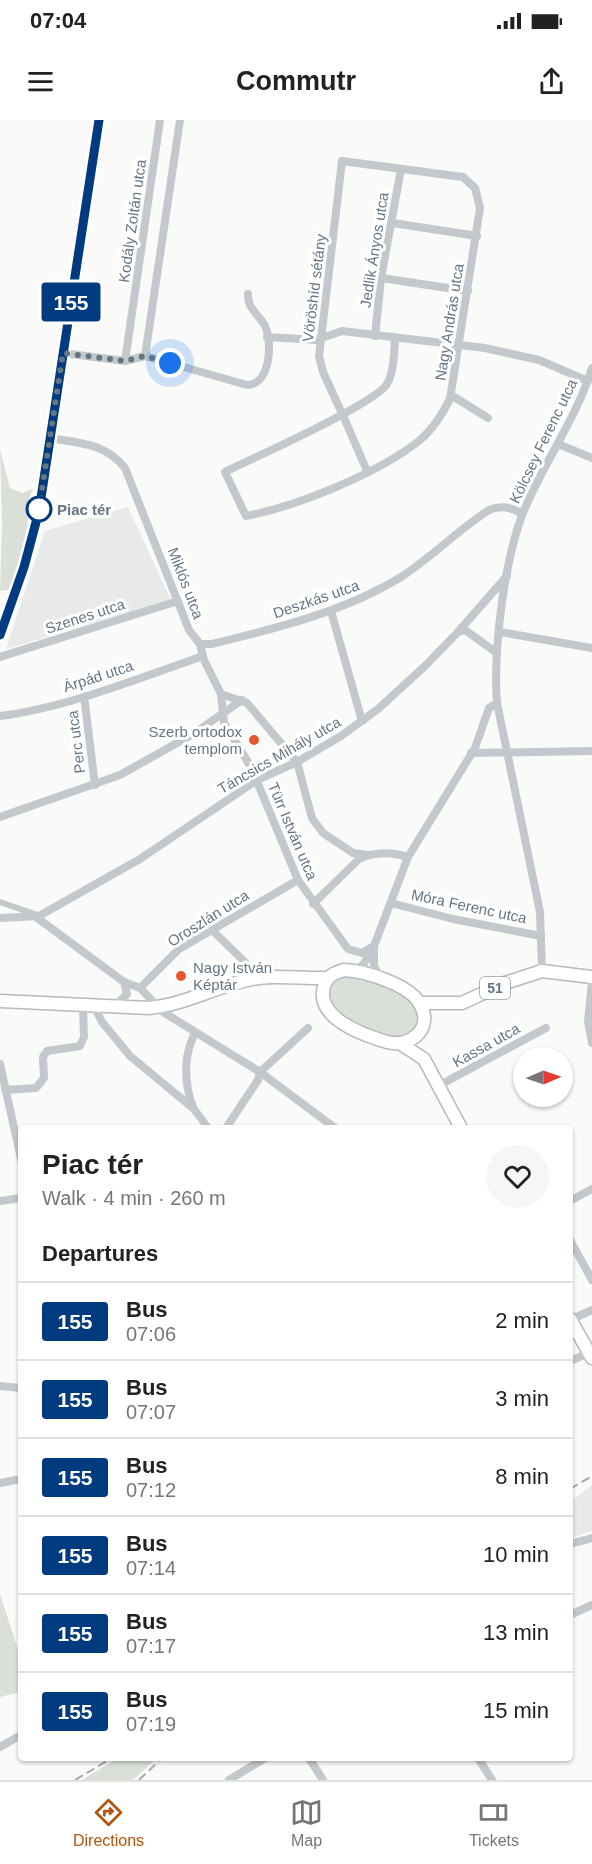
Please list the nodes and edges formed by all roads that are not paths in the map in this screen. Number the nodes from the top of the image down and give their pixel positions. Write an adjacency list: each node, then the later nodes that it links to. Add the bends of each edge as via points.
1 (99, 120): 15 (street)
2 (160, 120): 17 (street, Kodály Zoltán utca)
3 (180, 120): 16 (street)
4 (401, 169): 5 (street, Jedlik Ányos utca); 6 (street, Nagy András utca, via 463,177 475,188 480,208); 12 (street, Vöröshíd sétány, via 342,161)
5 (393, 223): 6 (street); 7 (street, Jedlik Ányos utca)
6 (477, 236): 8 (street, Nagy András utca)
7 (381, 278): 8 (street); 10 (street, Jedlik Ányos utca)
8 (468, 291): 14 (street, Nagy András utca)
9 (248, 294): 11 (street, via 248,303 265,326)
10 (375, 336): 12 (street, via 342,331); 13 (street)
11 (267, 337): 12 (street, via 303,341); 16 (street, via 267,368 256,385 247,386)
12 (321, 338): 21 (street, Vöröshíd sétány, via 319,356 323,372)
13 (396, 339): 14 (street); 21 (street, via 388,382 368,401)
14 (460, 345): 19 (street, via 522,355); 20 (street, Nagy András utca)
15 (63, 353): 17 (street); 23 (street)
16 (145, 356): 17 (street)
17 (125, 361)
18 (592, 368): 19 (street, Kölcsey Ferenc utca)
19 (588, 381): 24 (street, Kölcsey Ferenc utca)
20 (451, 395): 22 (street); 26 (street, Nagy András utca, via 439,420 421,439)
21 (342, 413): 26 (street, Vöröshíd sétány); 26 (street, Nagy András utca, via 225,472 246,516 274,510)
22 (488, 418)
23 (50, 438): 29 (street, Miklós utca, via 99,447 110,452 125,468); 33 (street, via 34,532)
24 (558, 444): 25 (street); 27 (street, Kölcsey Ferenc utca)
25 (592, 458)
26 (367, 471)
27 (522, 514): 28 (street, Kölcsey Ferenc utca); 30 (street, Deszkás utca, via 501,507 489,510 401,577)
28 (508, 574): 31 (street, Táncsics Mihály utca); 32 (street, Kölcsey Ferenc utca)
29 (178, 601): 34 (street, Miklós utca); 38 (street, Szenes utca)
30 (331, 611): 34 (street, Deszkás utca); 45 (street)
31 (458, 632): 36 (street, via 473,634); 45 (street, Táncsics Mihály utca)
32 (500, 632): 35 (street); 36 (street, Kölcsey Ferenc utca)
33 (0, 635)
34 (200, 644): 37 (street, Miklós utca)
35 (592, 648)
36 (497, 653): 42 (street, Kölcsey Ferenc utca)
37 (203, 656): 39 (street, Miklós utca); 40 (street, Árpád utca)
38 (0, 657)
39 (221, 694): 41 (street); 43 (street, Miklós utca)
40 (84, 696): 44 (street, Árpád utca); 51 (street, Perc utca)
41 (242, 700): 43 (street); 49 (street)
42 (496, 703): 47 (street, via 489,708); 48 (street, Kölcsey Ferenc utca)
43 (223, 711): 50 (street, Miklós utca, via 224,723); 51 (street, via 156,756)
44 (0, 716)
45 (362, 721): 49 (street, Táncsics Mihály utca)
46 (592, 752): 48 (street)
47 (471, 753): 48 (street); 54 (street)
48 (509, 754): 62 (street, Kölcsey Ferenc utca, via 540,912)
49 (297, 762): 50 (street, Táncsics Mihály utca); 53 (street, via 318,827 353,853)
50 (257, 780): 55 (street, Türr István utca); 59 (street, Táncsics Mihály utca, via 140,859)
51 (94, 785): 52 (street)
52 (0, 817)
53 (369, 855): 54 (street); 58 (street, via 352,865)
54 (408, 857): 57 (street)
55 (298, 880): 58 (street, Türr István utca); 61 (street, Oroszlán utca)
56 (0, 902): 59 (street)
57 (391, 903): 62 (street, Móra Ferenc utca); 63 (street)
58 (313, 904): 63 (street, Türr István utca, via 348,949 362,953)
59 (37, 916): 60 (street); 71 (street)
60 (0, 918)
61 (212, 930): 68 (street, via 253,970); 72 (street, Oroszlán utca, via 179,949)
62 (541, 936): 65 (street, Kölcsey Ferenc utca)
63 (373, 949): 64 (street, via 363,965); 67 (street, via 375,971)
64 (354, 970): 66 (main road, via 333,973); 67 (main road)
65 (542, 971): 70 (main road, 51); 77 (main road, 51, via 462,1003)
66 (328, 978): 69 (main road); 73 (main road)
67 (381, 978): 76 (main road)
68 (253, 979): 69 (main road); 74 (main road)
69 (304, 979): 73 (main road)
70 (592, 979): 87 (street, via 588,1022)
71 (124, 982): 72 (street); 79 (street, via 126,994)
72 (140, 988): 80 (street)
73 (322, 993): 88 (main road, via 326,1009 343,1023)
74 (187, 1000): 80 (main road); 82 (street)
75 (0, 1001): 78 (main road)
76 (420, 1003): 77 (main road, 51); 81 (main road)
77 (449, 1004): 81 (main road, 51)
78 (88, 1005): 79 (main road); 94 (street, via 80,1046 47,1051 44,1078 36,1088); 95 (street, via 130,1056)
79 (115, 1006): 80 (main road)
80 (158, 1007): 82 (street)
81 (424, 1021): 86 (main road)
82 (179, 1022): 85 (street)
83 (308, 1028): 91 (street)
84 (546, 1028): 93 (street, Kassa utca)
85 (195, 1033): 91 (street); 95 (street, via 188,1049 187,1071)
86 (419, 1034): 88 (main road); 89 (main road)
87 (592, 1043)
88 (401, 1044): 89 (main road)
89 (424, 1059): 93 (main road)
90 (0, 1064): 92 (street)
91 (260, 1072): 97 (street); 98 (street)
92 (1, 1079): 94 (street)
93 (438, 1086): 99 (main road)
94 (5, 1090): 100 (street)
95 (194, 1110): 96 (street)
96 (206, 1125)
97 (228, 1125)
98 (331, 1125)
99 (459, 1125)
100 (18, 1147)
101 (592, 1189): 103 (street)
102 (18, 1198): 104 (street)
103 (573, 1200)
104 (0, 1201)
105 (573, 1245): 106 (street)
106 (592, 1280)
107 (590, 1311): 108 (street)
108 (573, 1318)
109 (573, 1324): 110 (main road)
110 (591, 1355): 111 (street)
111 (573, 1360)
112 (0, 1386): 113 (street)
113 (18, 1388)
114 (18, 1480): 115 (street)
115 (0, 1483)
116 (592, 1538): 117 (street)
117 (573, 1543)
118 (592, 1605): 119 (street)
119 (573, 1614)
120 (18, 1737): 121 (street)
121 (0, 1746)
122 (260, 1761): 125 (street)
123 (311, 1761): 126 (street)
124 (480, 1761): 127 (street)
125 (229, 1780)
126 (323, 1780)
127 (492, 1780)

